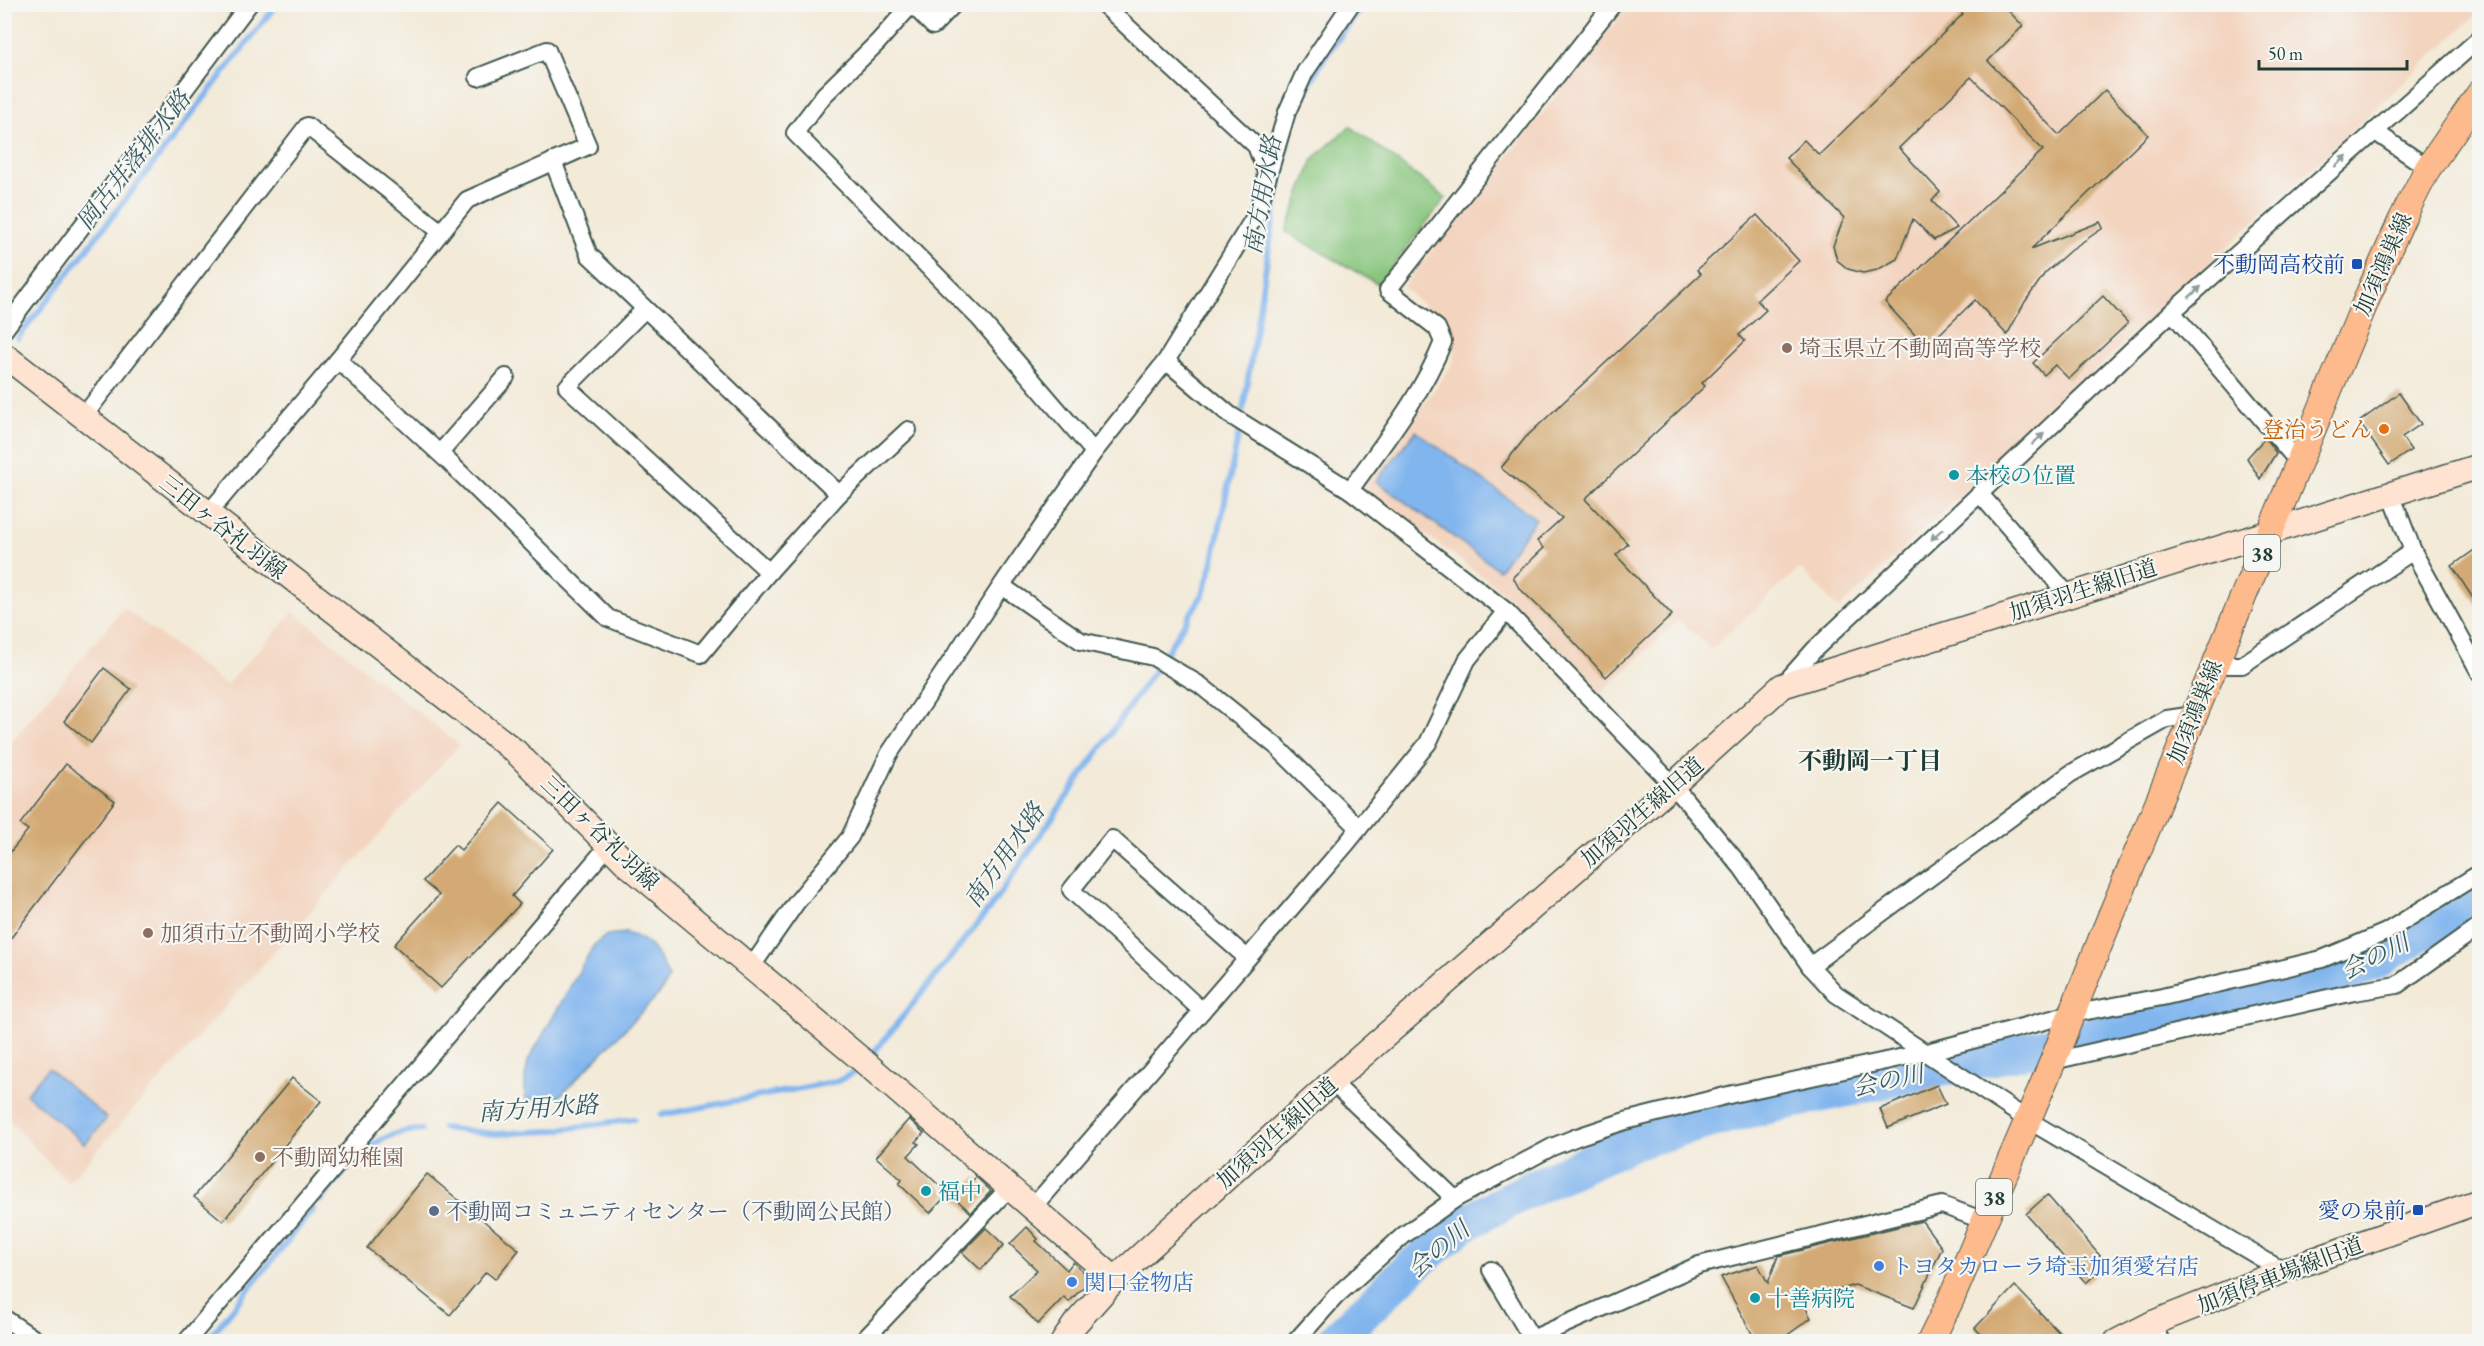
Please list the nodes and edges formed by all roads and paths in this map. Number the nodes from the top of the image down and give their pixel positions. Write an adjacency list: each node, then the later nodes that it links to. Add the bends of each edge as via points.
1 (249, 4): 17 (street)
2 (912, 4): 3 (street, via 933,26); 24 (street, via 824,95 795,133 979,318)
3 (954, 4)
4 (1103, 4): 13 (street, via 1256,146 1266,172)
5 (1351, 4): 13 (street, via 1305,72 1287,112)
6 (1613, 4): 28 (street, via 1388,290 1437,328 1443,342 1417,397)
7 (2480, 38): 10 (street)
8 (478, 76): 11 (street, via 547,50 588,146)
9 (2480, 93): 12 (main road, 加須鴻巣線 / 38)
10 (2374, 131): 12 (street); 16 (street, one-way to 10)
11 (553, 161): 14 (street, via 467,200); 15 (street, via 589,255)
12 (2428, 168): 26 (main road, 加須鴻巣線 / 38, via 2370,291)
13 (1263, 194): 20 (street, via 1257,213)
14 (441, 232): 19 (street); 22 (street, via 307,126)
15 (645, 309): 29 (street); 35 (street, via 567,387)
16 (2172, 312): 26 (street); 30 (street, one-way to 16)
17 (4, 330)
18 (9, 359): 22 (street, 三田ヶ谷礼羽線)
19 (338, 360): 25 (street); 32 (street)
20 (1167, 361): 24 (street); 28 (street, via 1241,422)
21 (506, 376): 25 (street)
22 (82, 417): 32 (street, 三田ヶ谷礼羽線)
23 (908, 430): 29 (street)
24 (1094, 452): 36 (street)
25 (440, 453): 35 (street, via 608,618 701,654)
26 (2300, 464): 33 (main road, 加須鴻巣線 / 38)
27 (2480, 466): 31 (street, 加須羽生線旧道)
28 (1350, 490): 38 (street)
29 (839, 494): 35 (street)
30 (1980, 494): 37 (street); 41 (street, one-way to 41, via 1815,649)
31 (2391, 494): 33 (street, 加須羽生線旧道); 34 (street)
32 (207, 514): 45 (street, 三田ヶ谷礼羽線, via 516,752)
33 (2273, 530): 37 (street, 加須羽生線旧道); 39 (main road, 加須鴻巣線 / 38)
34 (2413, 551): 39 (street, via 2242,664); 40 (street)
35 (769, 572)
36 (1002, 586): 44 (street, via 1081,641 1161,661 1200,685 1276,746); 50 (street, via 889,754 850,837 796,903)
37 (2068, 595): 41 (street, 加須羽生線旧道)
38 (1506, 611): 43 (street); 44 (street, via 1467,660 1428,743)
39 (2215, 665): 42 (main road, 加須鴻巣線 / 38)
40 (2480, 673)
41 (1782, 686): 43 (street, 加須羽生線旧道)
42 (2194, 715): 49 (street, via 2167,719 2070,774); 52 (main road, 加須鴻巣線 / 38)
43 (1674, 785): 49 (street, via 1742,868); 55 (street, 加須羽生線旧道)
44 (1359, 828): 48 (street)
45 (608, 846): 50 (street, 三田ヶ谷礼羽線); 69 (street)
46 (2480, 873): 52 (street, via 2386,932 2322,959)
47 (2480, 926): 54 (street, via 2397,986)
48 (1247, 958): 51 (street); 51 (street, via 1112,839 1071,890)
49 (1810, 966): 53 (street, via 1836,994)
50 (750, 969): 57 (street, 三田ヶ谷礼羽線)
51 (1202, 1011): 60 (street)
52 (2069, 1020): 53 (street); 54 (main road, 加須鴻巣線 / 38)
53 (1927, 1052): 56 (street); 58 (street, via 1625,1121 1552,1147)
54 (2055, 1056): 56 (main road, 加須鴻巣線 / 38)
55 (1332, 1083): 58 (street); 64 (street, 加須羽生線旧道)
56 (2028, 1120): 61 (main road, 加須鴻巣線 / 38); 63 (street)
57 (1010, 1187): 60 (street, 三田ヶ谷礼羽線); 70 (street)
58 (1455, 1199): 72 (street, via 1404,1235 1353,1280)
59 (2480, 1201): 63 (street, 加須停車場線旧道)
60 (1033, 1207): 64 (street, 三田ヶ谷礼羽線)
61 (1984, 1221): 67 (street, via 1942,1205 1699,1265); 73 (main road, 加須鴻巣線 / 38)
62 (1491, 1270): 67 (street)
63 (2283, 1271): 66 (street, 加須停車場線旧道)
64 (1115, 1279): 71 (street)
65 (4, 1318): 68 (street)
66 (2157, 1332): 74 (street, 加須停車場線旧道)
67 (1530, 1340)
68 (39, 1341)
69 (186, 1341)
70 (862, 1341)
71 (1063, 1341)
72 (1295, 1341)
73 (1930, 1341)
74 (2116, 1341)

